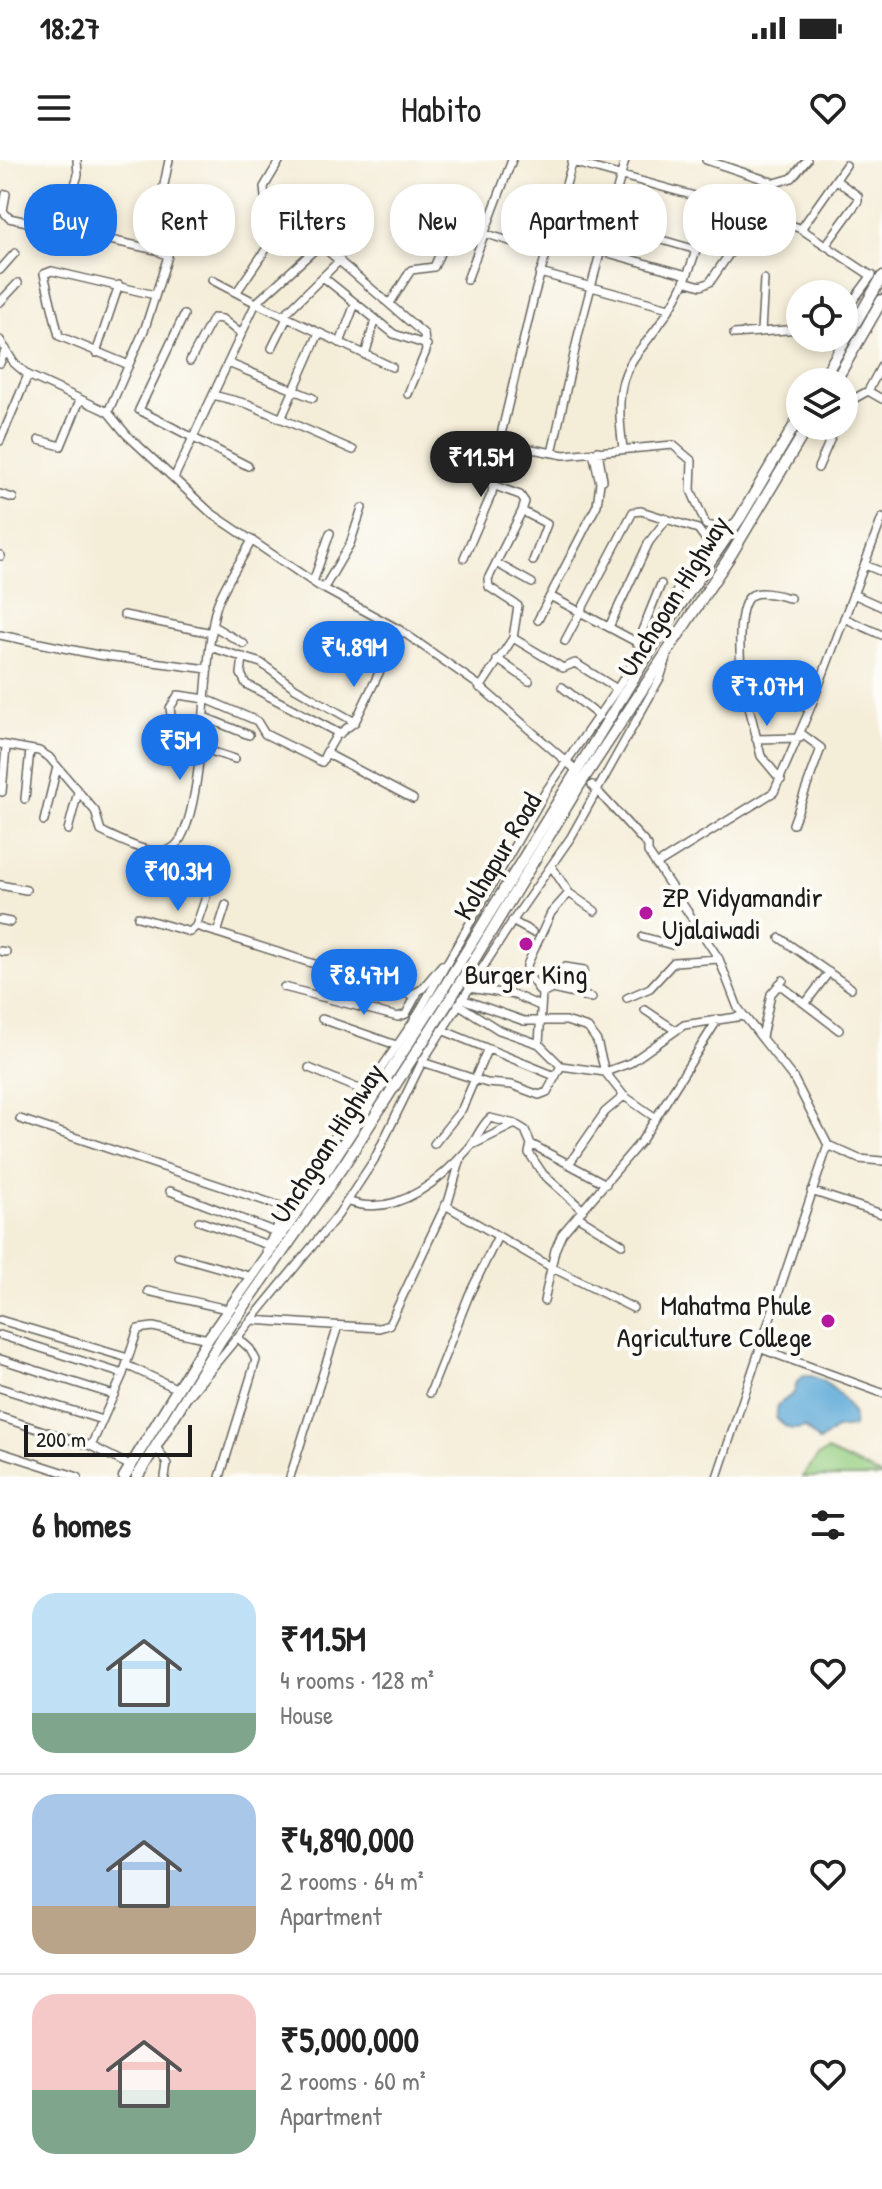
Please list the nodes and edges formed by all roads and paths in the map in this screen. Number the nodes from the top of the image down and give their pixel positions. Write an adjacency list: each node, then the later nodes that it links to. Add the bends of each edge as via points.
1 (77, 160): 12 (street)
2 (169, 160): 13 (street)
3 (280, 160): 14 (street)
4 (512, 160): 21 (street)
5 (625, 160): 10 (street)
6 (706, 160): 7 (street, via 775,183 792,178)
7 (807, 160)
8 (572, 161): 10 (street); 15 (street)
9 (846, 165): 11 (street)
10 (620, 176): 16 (street); 17 (street)
11 (836, 180): 22 (street); 23 (street, via 858,201)
12 (75, 184)
13 (164, 184)
14 (268, 184)
15 (565, 184)
16 (618, 184)
17 (683, 193)
18 (6, 194): 19 (street, via 6,217)
19 (24, 221)
20 (796, 227): 22 (street)
21 (485, 229)
22 (801, 229): 23 (street)
23 (826, 245): 39 (street)
24 (15, 253): 37 (street)
25 (167, 256): 51 (street)
26 (261, 256): 49 (street)
27 (308, 256): 54 (street)
28 (335, 256): 36 (street)
29 (439, 256): 55 (street, via 434,267 411,270)
30 (475, 256): 45 (street)
31 (545, 256): 38 (street)
32 (600, 256): 48 (street)
33 (617, 256): 42 (street)
34 (695, 256): 42 (street)
35 (728, 256): 42 (street, via 710,282 701,286)
36 (340, 260): 40 (street); 55 (street)
37 (0, 270)
38 (540, 273): 48 (street); 99 (street)
39 (870, 275): 41 (street); 50 (street)
40 (323, 277): 56 (street); 59 (street)
41 (882, 277): 79 (highway)
42 (686, 278): 57 (street)
43 (764, 279): 62 (street)
44 (212, 280): 49 (street)
45 (467, 280)
46 (18, 283): 53 (street)
47 (119, 285): 51 (street); 71 (street); 71 (street, via 52,271 44,274 58,334)
48 (591, 287): 57 (street); 103 (street)
49 (238, 290): 54 (street)
50 (858, 293)
51 (155, 295): 76 (street)
52 (882, 300): 80 (highway)
53 (0, 302)
54 (256, 303): 59 (street); 64 (street)
55 (390, 303): 68 (street, via 416,324)
56 (355, 304): 60 (street); 67 (street)
57 (669, 308): 100 (street, via 629,360 620,383)
58 (184, 315): 93 (street, via 139,408)
59 (285, 317): 63 (street); 69 (street)
60 (375, 321): 68 (street); 72 (street)
61 (786, 330): 62 (street)
62 (761, 332): 65 (street)
63 (319, 333): 67 (street); 82 (street)
64 (241, 334): 73 (street, via 213,318); 75 (street)
65 (734, 334)
66 (0, 340): 70 (street)
67 (340, 343): 72 (street)
68 (427, 345): 84 (street)
69 (272, 348)
70 (6, 349): 74 (street); 81 (street)
71 (96, 353): 76 (street)
72 (365, 355): 78 (street)
73 (190, 361)
74 (0, 363)
75 (228, 363): 82 (street); 85 (street)
76 (129, 365): 90 (street)
77 (882, 365): 83 (street)
78 (392, 367)
79 (829, 368)
80 (843, 368)
81 (28, 375): 89 (street); 91 (street)
82 (291, 390): 87 (street); 92 (street)
83 (868, 391): 86 (street); 88 (street)
84 (408, 394)
85 (213, 395): 92 (street); 93 (street)
86 (858, 396)
87 (313, 398)
88 (882, 399)
89 (80, 400): 90 (street); 94 (street, via 61,446)
90 (108, 412): 107 (street)
91 (4, 418): 98 (street)
92 (281, 419): 101 (street)
93 (192, 435): 104 (street); 107 (street)
94 (39, 440)
95 (786, 440): 113 (highway, Kolhapur Road)
96 (799, 440): 148 (highway, Unchgoan Highway)
97 (830, 440): 105 (street)
98 (0, 441)
99 (499, 443): 103 (street); 108 (street)
100 (623, 448): 102 (street); 116 (street, via 673,445 686,453 692,461 691,490)
101 (353, 450)
102 (596, 452): 103 (street); 132 (street, via 603,481 595,511)
103 (552, 453)
104 (248, 466)
105 (818, 468)
106 (462, 474): 108 (street)
107 (174, 478): 120 (street, via 211,513)
108 (494, 487): 112 (street, via 523,497); 122 (street)
109 (0, 494): 110 (street)
110 (13, 498)
111 (362, 508): 130 (street, via 350,544)
112 (522, 511): 123 (street, via 547,524); 124 (street)
113 (740, 518): 117 (street); 262 (highway, Kolhapur Road, via 665,627 328,1168)
114 (882, 518): 118 (street)
115 (667, 519): 121 (street, via 698,529); 135 (street, via 638,510 631,514); 139 (street, via 649,542)
116 (706, 525): 117 (street); 121 (street)
117 (726, 529): 121 (street)
118 (880, 531): 125 (street)
119 (330, 533): 127 (street)
120 (252, 540): 127 (street); 140 (street, via 217,605)
121 (712, 542): 147 (street)
122 (464, 558)
123 (533, 561)
124 (496, 563): 128 (street); 144 (street, via 488,584 518,606)
125 (865, 565): 126 (street); 131 (street)
126 (882, 572)
127 (313, 582): 130 (street)
128 (532, 583)
129 (661, 584): 147 (street)
130 (324, 588): 141 (street)
131 (853, 594): 134 (street); 137 (street)
132 (550, 596): 135 (street); 138 (street)
133 (790, 598): 154 (street, via 762,594 747,601 739,637)
134 (882, 607)
135 (581, 612): 139 (street); 145 (street)
136 (124, 615): 140 (street)
137 (844, 618): 143 (street); 159 (street)
138 (538, 620)
139 (609, 627): 147 (street)
140 (213, 630): 146 (street); 149 (street)
141 (400, 630): 156 (street); 164 (street)
142 (0, 635): 152 (street)
143 (882, 635)
144 (513, 638): 151 (street); 157 (street, via 563,668 575,663)
145 (565, 641)
146 (244, 644)
147 (639, 644): 157 (street)
148 (672, 644): 179 (street, via 660,678); 285 (highway, Unchgoan Highway, via 345,1163)
149 (210, 647): 150 (street); 152 (street)
150 (243, 657): 164 (street); 166 (street, via 242,678)
151 (497, 659): 153 (street); 156 (street)
152 (208, 669): 158 (street)
153 (529, 681)
154 (743, 682): 159 (street); 169 (street)
155 (562, 687): 161 (street)
156 (480, 688): 175 (street)
157 (617, 689): 161 (street)
158 (206, 699): 160 (street); 162 (street); 163 (street, via 178,695 170,708)
159 (810, 709): 168 (street)
160 (242, 715): 165 (street); 173 (street, via 257,721 265,734 322,762)
161 (599, 716): 175 (street)
162 (204, 717): 165 (street); 171 (street)
163 (172, 722)
164 (355, 722): 166 (street)
165 (236, 730): 167 (street)
166 (340, 734): 173 (street)
167 (249, 735)
168 (801, 736): 169 (street); 178 (street); 185 (street, via 821,748)
169 (756, 739): 178 (street, via 761,756)
170 (3, 746): 172 (street); 180 (street)
171 (201, 748): 174 (street); 181 (street, via 188,817 168,850 131,844 101,831 95,811)
172 (30, 750): 176 (street, via 44,753); 182 (street)
173 (326, 753): 183 (street)
174 (235, 759)
175 (566, 763): 177 (street); 205 (street)
176 (57, 767): 181 (street); 184 (street)
177 (575, 769)
178 (781, 780): 187 (street, via 750,809)
179 (593, 788): 187 (street, via 648,846); 188 (street)
180 (2, 792)
181 (78, 792): 186 (street)
182 (25, 799)
183 (413, 799)
184 (44, 821)
185 (793, 824)
186 (68, 830)
187 (656, 865): 200 (street)
188 (552, 867): 192 (street); 197 (street)
189 (0, 885): 190 (street)
190 (26, 890)
191 (208, 891): 199 (street)
192 (569, 893): 194 (street); 214 (street, via 551,913 527,965)
193 (226, 905): 202 (street)
194 (595, 911)
195 (138, 917): 199 (street, via 187,932)
196 (0, 920): 198 (street)
197 (512, 921): 201 (street); 210 (street)
198 (10, 922)
199 (196, 926): 202 (street)
200 (698, 926): 203 (street, via 672,945); 206 (street)
201 (532, 932)
202 (217, 933): 213 (street)
203 (643, 937)
204 (780, 938): 208 (street)
205 (451, 954): 213 (street); 230 (street)
206 (719, 959): 216 (street, via 674,962 650,988); 221 (street)
207 (584, 970): 212 (street, via 558,971)
208 (829, 972): 211 (street); 218 (street)
209 (284, 987): 213 (street, via 398,1017 406,1014)
210 (469, 988): 217 (street); 219 (street, via 515,995)
211 (851, 988)
212 (552, 989): 214 (street); 215 (street)
213 (417, 994)
214 (542, 994): 219 (street)
215 (592, 998)
216 (627, 998)
217 (460, 1002): 224 (street); 225 (street); 229 (street, via 499,1030)
218 (805, 1004): 227 (street); 228 (street, via 781,982 771,994)
219 (540, 1006): 224 (street)
220 (645, 1010): 226 (street)
221 (744, 1016): 223 (street); 228 (street)
222 (322, 1019): 230 (street)
223 (718, 1019): 226 (street); 240 (street)
224 (539, 1024): 229 (street); 235 (street, via 566,1021 588,1028)
225 (442, 1030): 231 (street); 232 (street)
226 (675, 1030): 235 (street, via 630,1063)
227 (839, 1030)
228 (762, 1037): 246 (street, via 794,1079)
229 (539, 1044): 233 (street)
230 (396, 1045): 238 (street)
231 (487, 1050): 236 (street); 237 (street)
232 (422, 1062): 237 (street); 253 (street, via 374,1160)
233 (561, 1066): 235 (street); 236 (street)
234 (309, 1068): 238 (street)
235 (605, 1072): 239 (street)
236 (555, 1076): 237 (street, via 544,1095)
237 (474, 1079): 243 (street, via 456,1118)
238 (364, 1091): 255 (street)
239 (624, 1096): 240 (street); 249 (street, via 605,1112)
240 (656, 1118): 250 (street)
241 (20, 1119): 255 (street)
242 (515, 1124): 244 (street, via 525,1130); 245 (street); 245 (street, via 490,1118)
243 (434, 1144)
244 (531, 1144): 249 (street); 256 (street, via 529,1153 543,1174)
245 (472, 1145): 247 (street)
246 (828, 1145): 248 (street, via 859,1159); 252 (street)
247 (462, 1156): 253 (street, via 398,1204 375,1208); 254 (street)
248 (882, 1161)
249 (569, 1164): 250 (street)
250 (606, 1184): 256 (street)
251 (170, 1191): 259 (street)
252 (811, 1191): 257 (street); 276 (street)
253 (347, 1201): 271 (street)
254 (446, 1204): 260 (street); 272 (street, via 389,1325)
255 (286, 1208): 259 (street)
256 (580, 1213): 261 (street); 264 (street, via 558,1242)
257 (882, 1214)
258 (199, 1221): 262 (street)
259 (273, 1231): 262 (street)
260 (498, 1236): 264 (street); 282 (street)
261 (622, 1244)
262 (267, 1248): 265 (highway, Kolhapur Road)
263 (178, 1256): 265 (street)
264 (551, 1267): 267 (street); 268 (street)
265 (249, 1276): 269 (highway, Kolhapur Road)
266 (148, 1291): 269 (street)
267 (544, 1301)
268 (633, 1308)
269 (227, 1309): 275 (highway, Kolhapur Road)
270 (0, 1320): 278 (street)
271 (251, 1320): 272 (street); 274 (street)
272 (338, 1326): 297 (street)
273 (0, 1335): 279 (street)
274 (238, 1338): 285 (street); 296 (street, via 256,1360)
275 (208, 1339): 278 (street, via 141,1326); 281 (highway, Kolhapur Road)
276 (759, 1348): 283 (street); 298 (street)
277 (0, 1359): 284 (street)
278 (127, 1361): 279 (street); 281 (street)
279 (123, 1374): 284 (street)
280 (0, 1388): 287 (street)
281 (178, 1389): 291 (highway, Kolhapur Road)
282 (430, 1393)
283 (882, 1393)
284 (114, 1395): 287 (street)
285 (184, 1400): 289 (highway, Unchgoan Highway)
286 (0, 1417): 288 (street)
287 (102, 1420): 288 (street)
288 (91, 1446): 291 (street)
289 (156, 1446): 294 (highway, Unchgoan Highway); 295 (street, via 167,1464)
290 (0, 1452): 292 (street)
291 (131, 1466): 293 (highway, Kolhapur Road)
292 (78, 1477)
293 (124, 1477)
294 (137, 1477)
295 (165, 1477)
296 (220, 1477)
297 (290, 1477)
298 (717, 1477)

